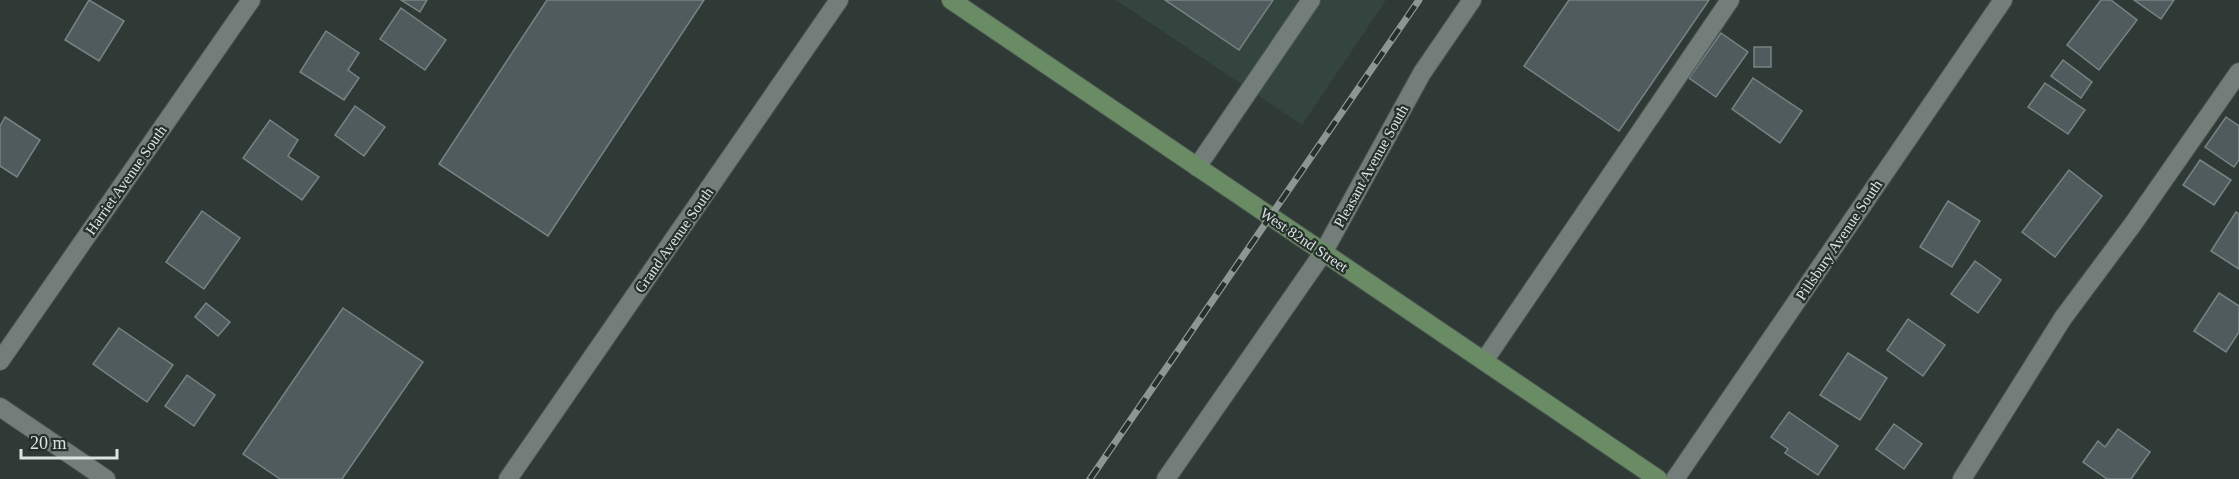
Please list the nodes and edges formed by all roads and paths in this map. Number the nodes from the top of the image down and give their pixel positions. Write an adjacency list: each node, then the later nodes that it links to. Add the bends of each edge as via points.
1 (251, 0): 11 (street, Harriet Avenue South)
2 (839, 0): 15 (street, Grand Avenue South)
3 (951, 0): 9 (street, West 82nd Street)
4 (1311, 0): 9 (street)
5 (1472, 0): 10 (street, Pleasant Avenue South, via 1422,73)
6 (1730, 0): 12 (street)
7 (2003, 0): 18 (street, Pillsbury Avenue South)
8 (2239, 72): 19 (street, via 2064,318)
9 (1197, 167): 10 (street, West 82nd Street)
10 (1323, 253): 12 (street, West 82nd Street); 16 (street, Pleasant Avenue South)
11 (0, 361)
12 (1484, 362): 17 (street, West 82nd Street)
13 (0, 408): 14 (street)
14 (106, 479)
15 (508, 479)
16 (1166, 479)
17 (1658, 479)
18 (1675, 479)
19 (1962, 479)

